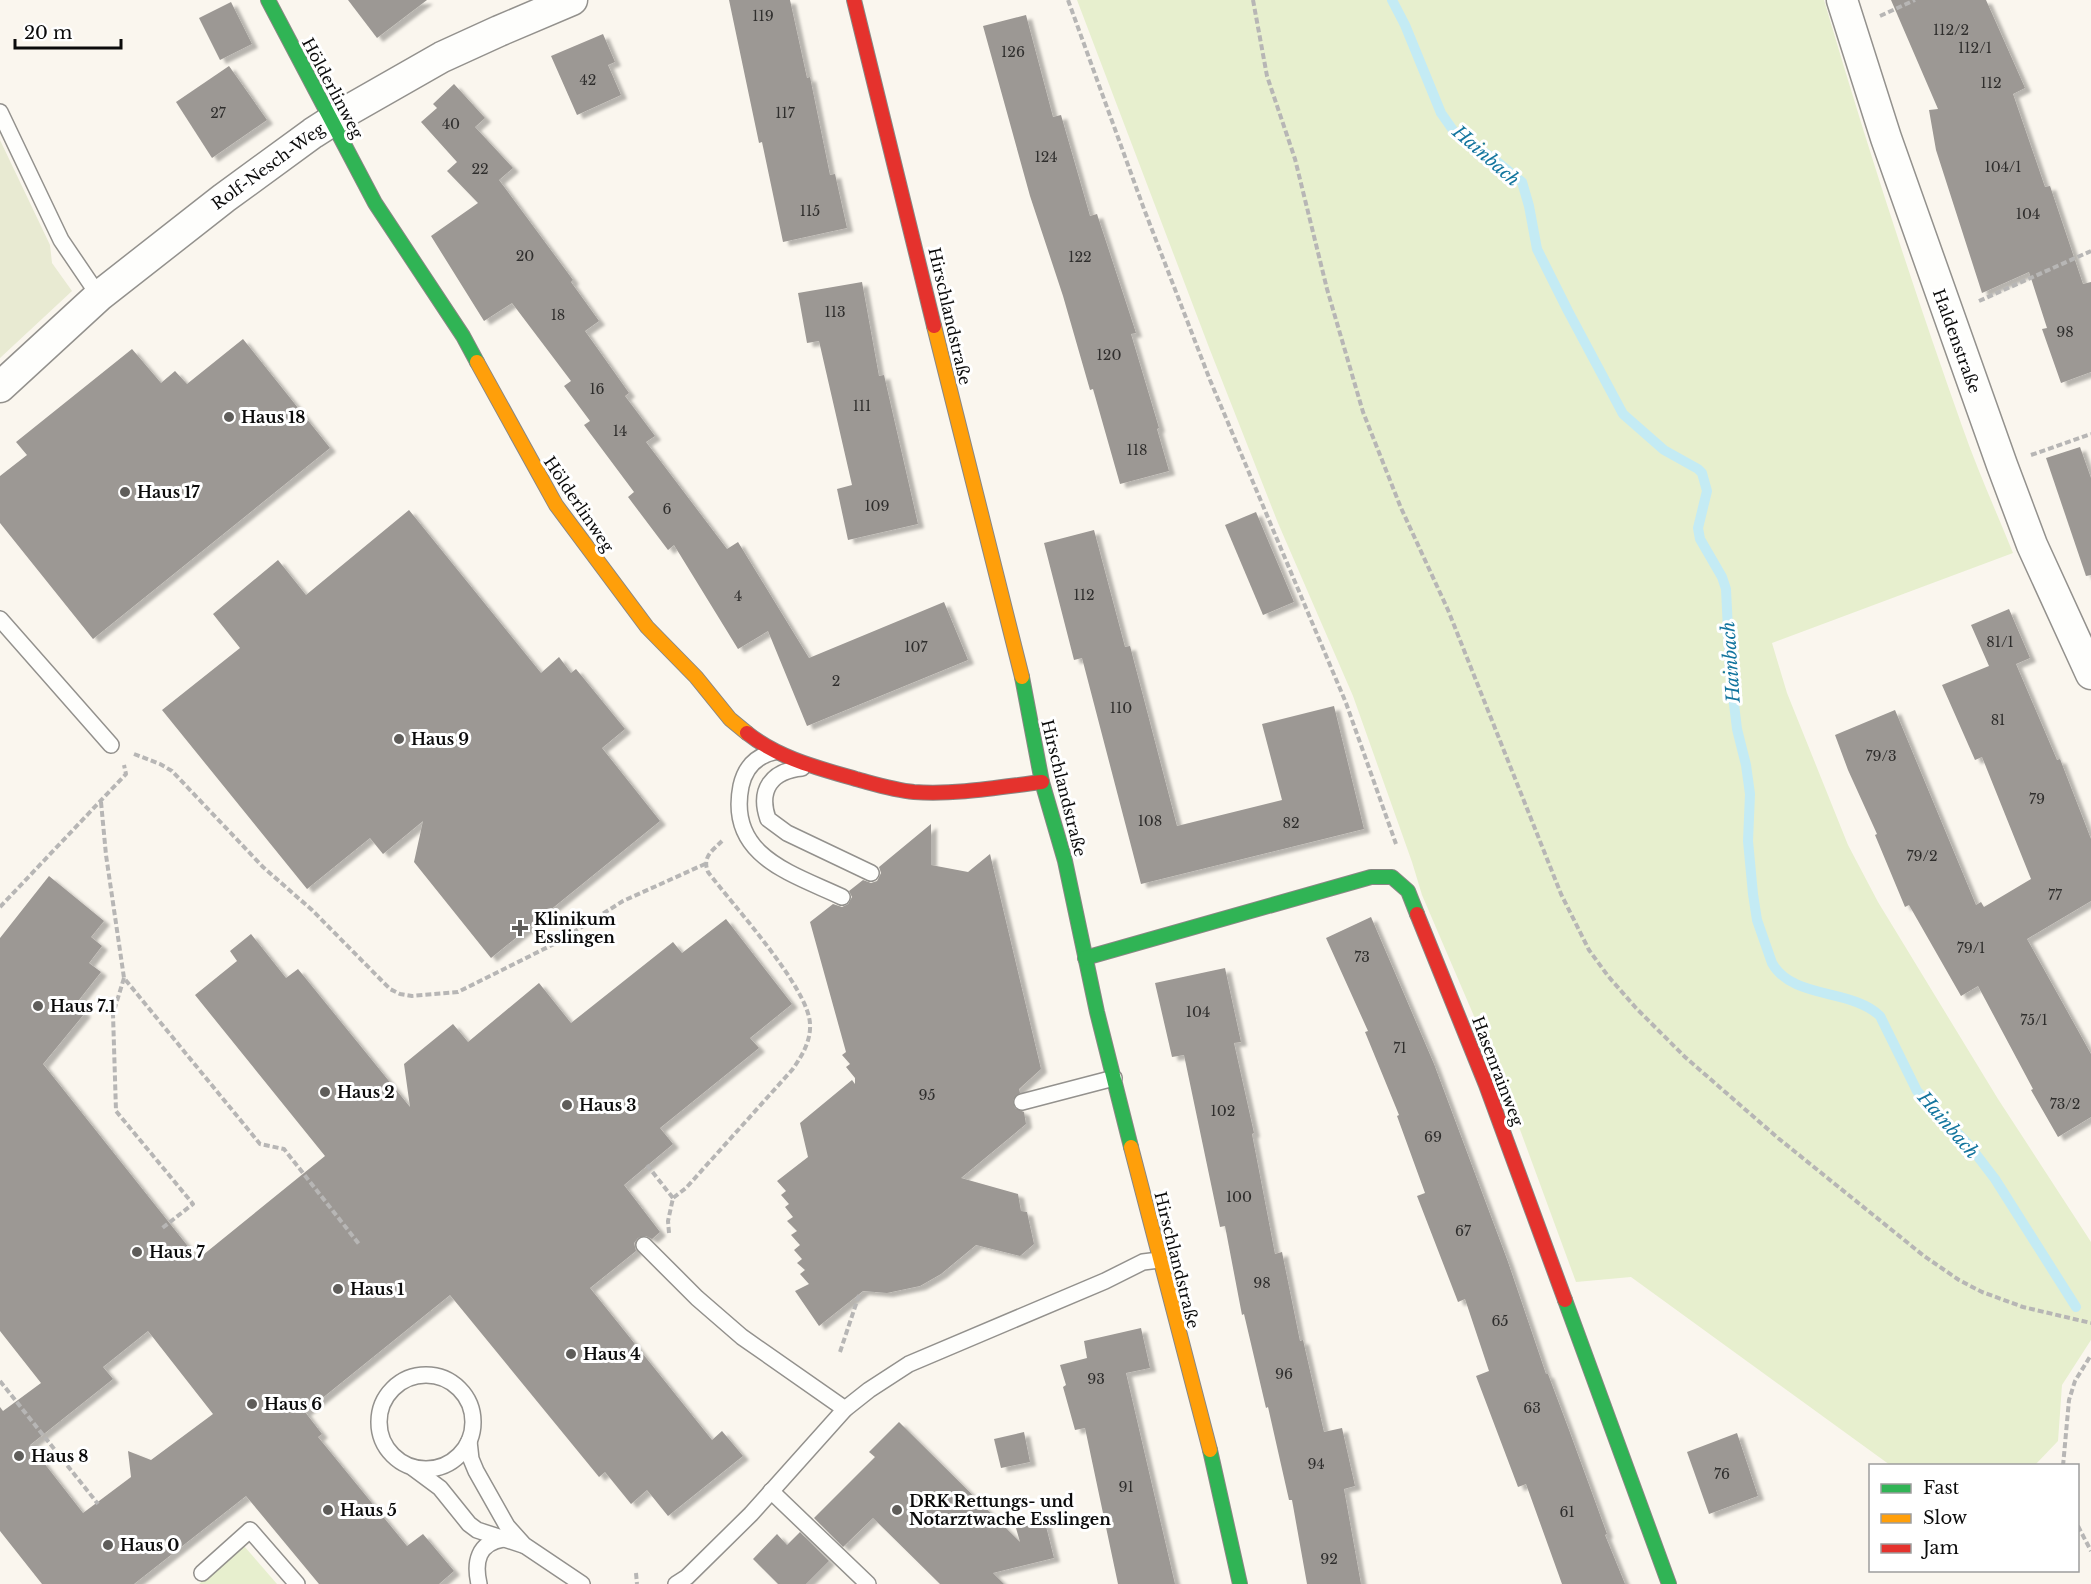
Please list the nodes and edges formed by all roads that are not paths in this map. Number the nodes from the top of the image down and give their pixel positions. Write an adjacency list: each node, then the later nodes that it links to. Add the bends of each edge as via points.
1 (268, 0): 6 (street, Hölderlinweg)
2 (572, 0): 6 (street, Rolf-Nesch-Weg, via 442,57)
3 (855, 0): 14 (street, Hirschlandstraße, via 1018,660)
4 (1842, 0): 10 (street, Haldenstraße, via 1886,138 2002,465 2032,545)
5 (0, 112): 7 (lane, via 61,240)
6 (332, 120): 7 (street, Rolf-Nesch-Weg); 12 (street, Hölderlinweg, via 375,203 463,336 556,505 647,627 740,730)
7 (99, 296): 8 (street, Rolf-Nesch-Weg)
8 (0, 387)
9 (0, 619): 11 (lane)
10 (2091, 674)
11 (111, 745)
12 (777, 752): 13 (street, Hölderlinweg); 16 (lane, via 766,754 747,770 739,814 746,837 766,858)
13 (813, 767): 14 (street, Hölderlinweg, via 916,792); 15 (lane, via 795,768 769,783 764,799 768,819 787,833)
14 (1042, 782): 17 (street, Hirschlandstraße, via 1065,861)
15 (871, 873)
16 (842, 897)
17 (1086, 958): 18 (street, Hirschlandstraße); 35 (street, Hasenrainweg, via 1371,878 1392,878 1408,891 1486,1085)
18 (1114, 1078): 19 (lane); 21 (street, Hirschlandstraße)
19 (1022, 1102)
20 (644, 1245): 22 (lane, via 697,1299 742,1337)
21 (1159, 1260): 22 (lane, via 1143,1262 909,1364); 34 (street, Hirschlandstraße, via 1210,1451)
22 (845, 1409): 25 (lane)
23 (470, 1441): 24 (lane, via 451,1462 439,1467); 24 (lane, via 472,1411 456,1385 428,1375 399,1383 388,1394 378,1422 388,1450); 27 (lane, via 476,1471 507,1526)
24 (413, 1468): 26 (lane, via 440,1488 469,1524)
25 (771, 1491): 32 (lane); 33 (lane)
26 (502, 1539): 27 (lane); 30 (lane, via 492,1541 479,1555)
27 (524, 1545): 31 (lane)
28 (202, 1573): 29 (lane, via 250,1530)
29 (297, 1584)
30 (479, 1584)
31 (582, 1584)
32 (676, 1584)
33 (868, 1584)
34 (1240, 1584)
35 (1669, 1584)

